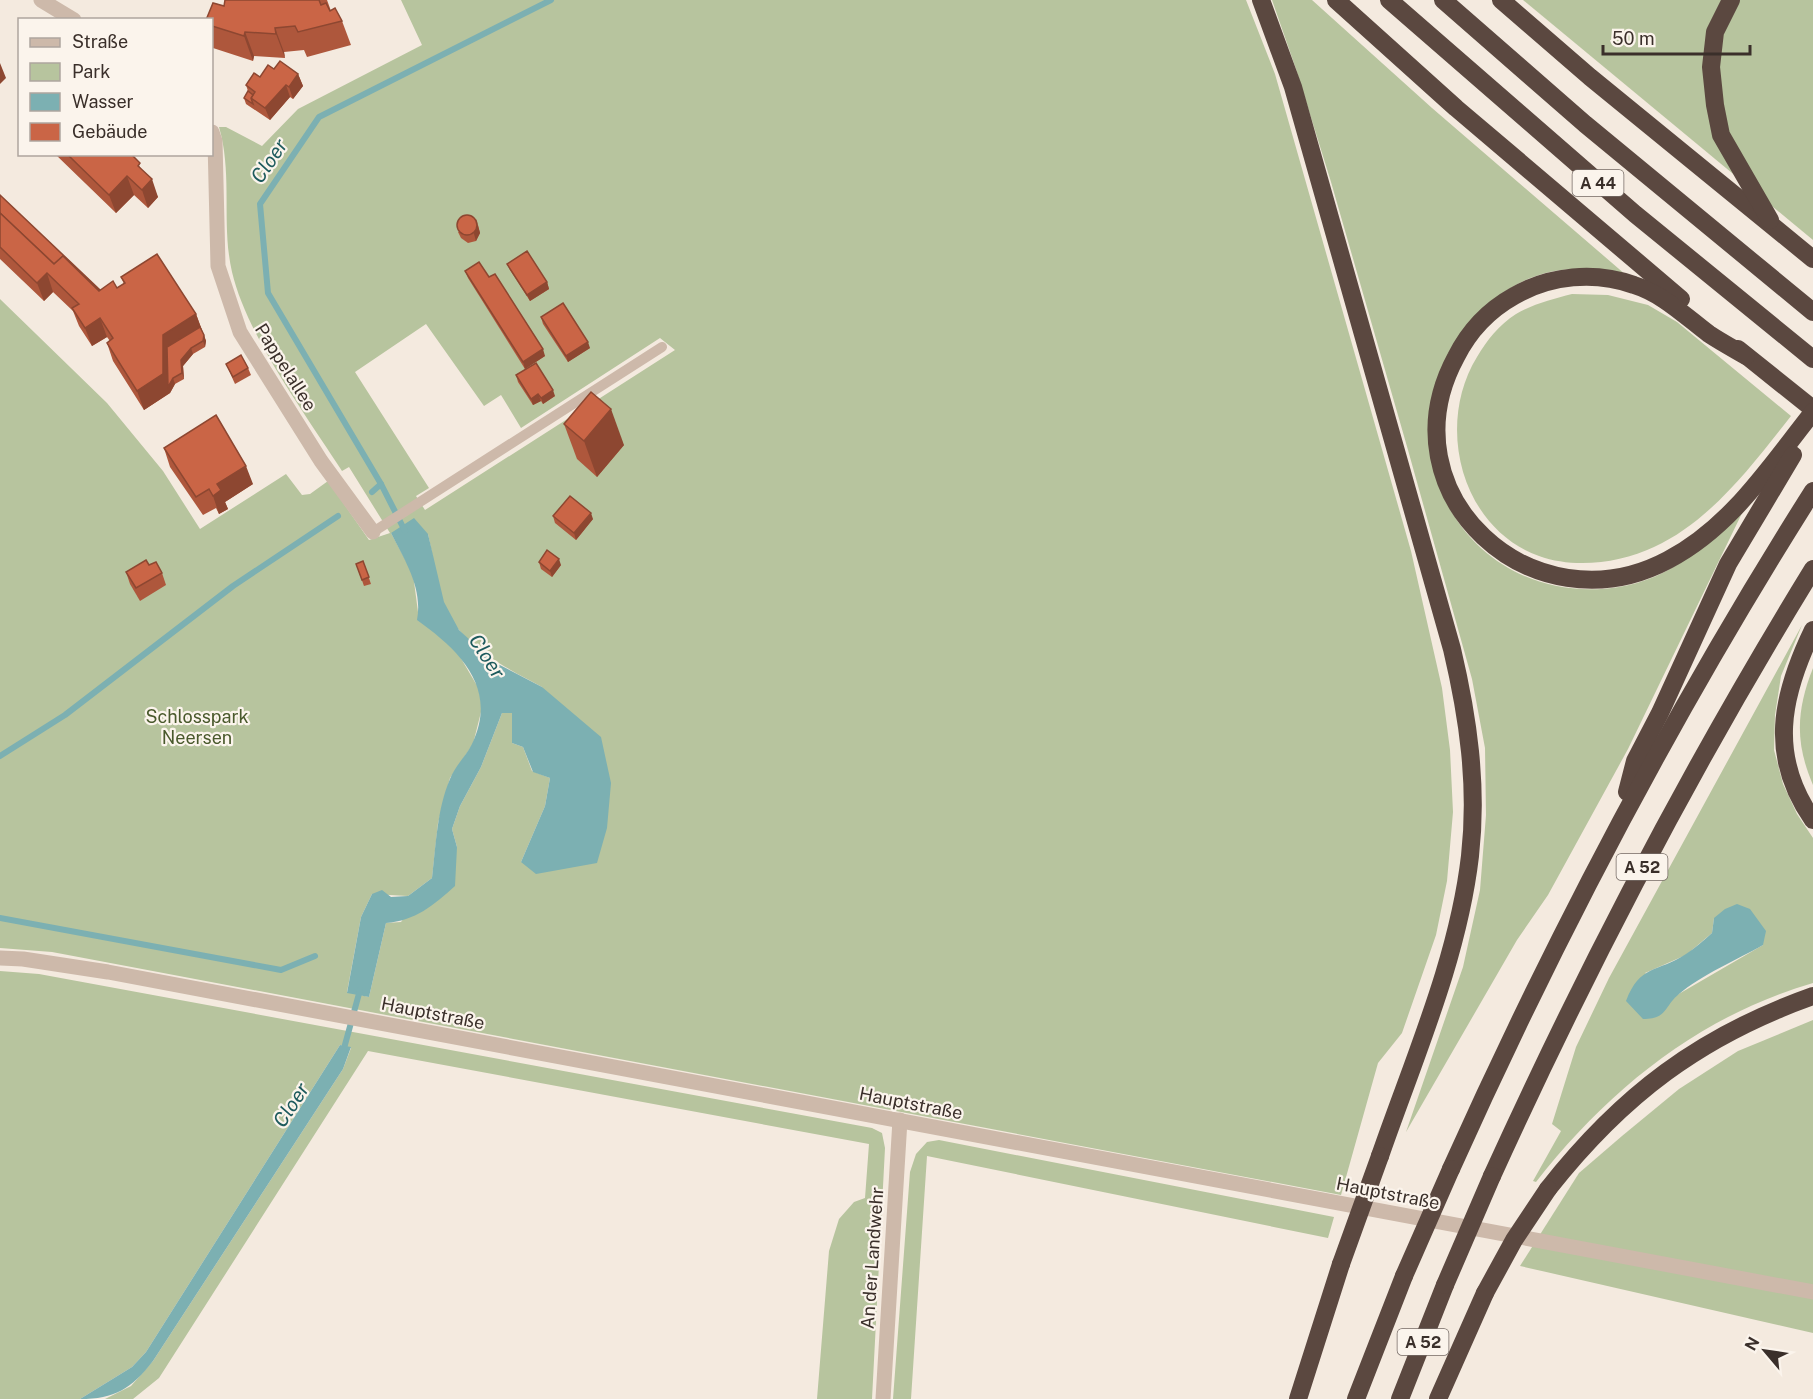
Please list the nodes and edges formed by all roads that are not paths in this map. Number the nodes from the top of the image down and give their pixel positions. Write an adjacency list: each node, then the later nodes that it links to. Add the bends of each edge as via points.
1 (41, 0): 8 (street)
2 (1261, 0): 32 (highway, bridge, via 1299,110 1452,649 1469,731 1473,816 1464,895 1439,986)
3 (1336, 0): 14 (highway)
4 (1389, 0): 15 (highway, A 44, via 1635,214)
5 (1443, 0): 12 (highway, A 44, via 1602,139)
6 (1501, 0): 10 (highway)
7 (1731, 0): 10 (highway, via 1715,32 1711,67 1715,105 1721,135)
8 (71, 18)
9 (213, 135): 20 (street, Pappelallee, via 218,266 240,332 321,461)
10 (1775, 229): 11 (highway)
11 (1813, 259)
12 (1813, 312)
13 (662, 347): 20 (lane)
14 (1746, 356): 16 (highway); 18 (highway, via 1710,335 1670,303 1634,284 1582,277 1522,292 1503,302 1473,331 1442,387 1438,448 1449,490 1478,532 1518,563 1566,578 1617,577 1667,560 1696,542 1724,519)
15 (1813, 359)
16 (1813, 410): 18 (highway)
17 (1813, 420): 18 (highway)
18 (1797, 440): 23 (highway, via 1728,564 1635,761)
19 (1813, 491): 23 (highway, A 52, via 1699,679)
20 (373, 532)
21 (1813, 569): 34 (highway, A 52, bridge, via 1675,805 1571,1007 1492,1176)
22 (1813, 630): 24 (highway, via 1789,687 1783,728 1794,789)
23 (1622, 818): 33 (highway, A 52, bridge, via 1528,1001 1451,1169)
24 (1813, 820)
25 (0, 958): 29 (street, Hauptstraße, via 108,972)
26 (1813, 996): 28 (highway)
27 (1813, 1005): 28 (highway)
28 (1780, 1008): 35 (highway, bridge, via 1709,1042 1644,1087 1592,1135 1548,1189 1514,1240 1485,1293)
29 (900, 1120): 30 (street, Hauptstraße); 31 (street, An der Landwehr)
30 (1813, 1292)
31 (883, 1399)
32 (1298, 1399)
33 (1356, 1399)
34 (1400, 1399)
35 (1438, 1399)

